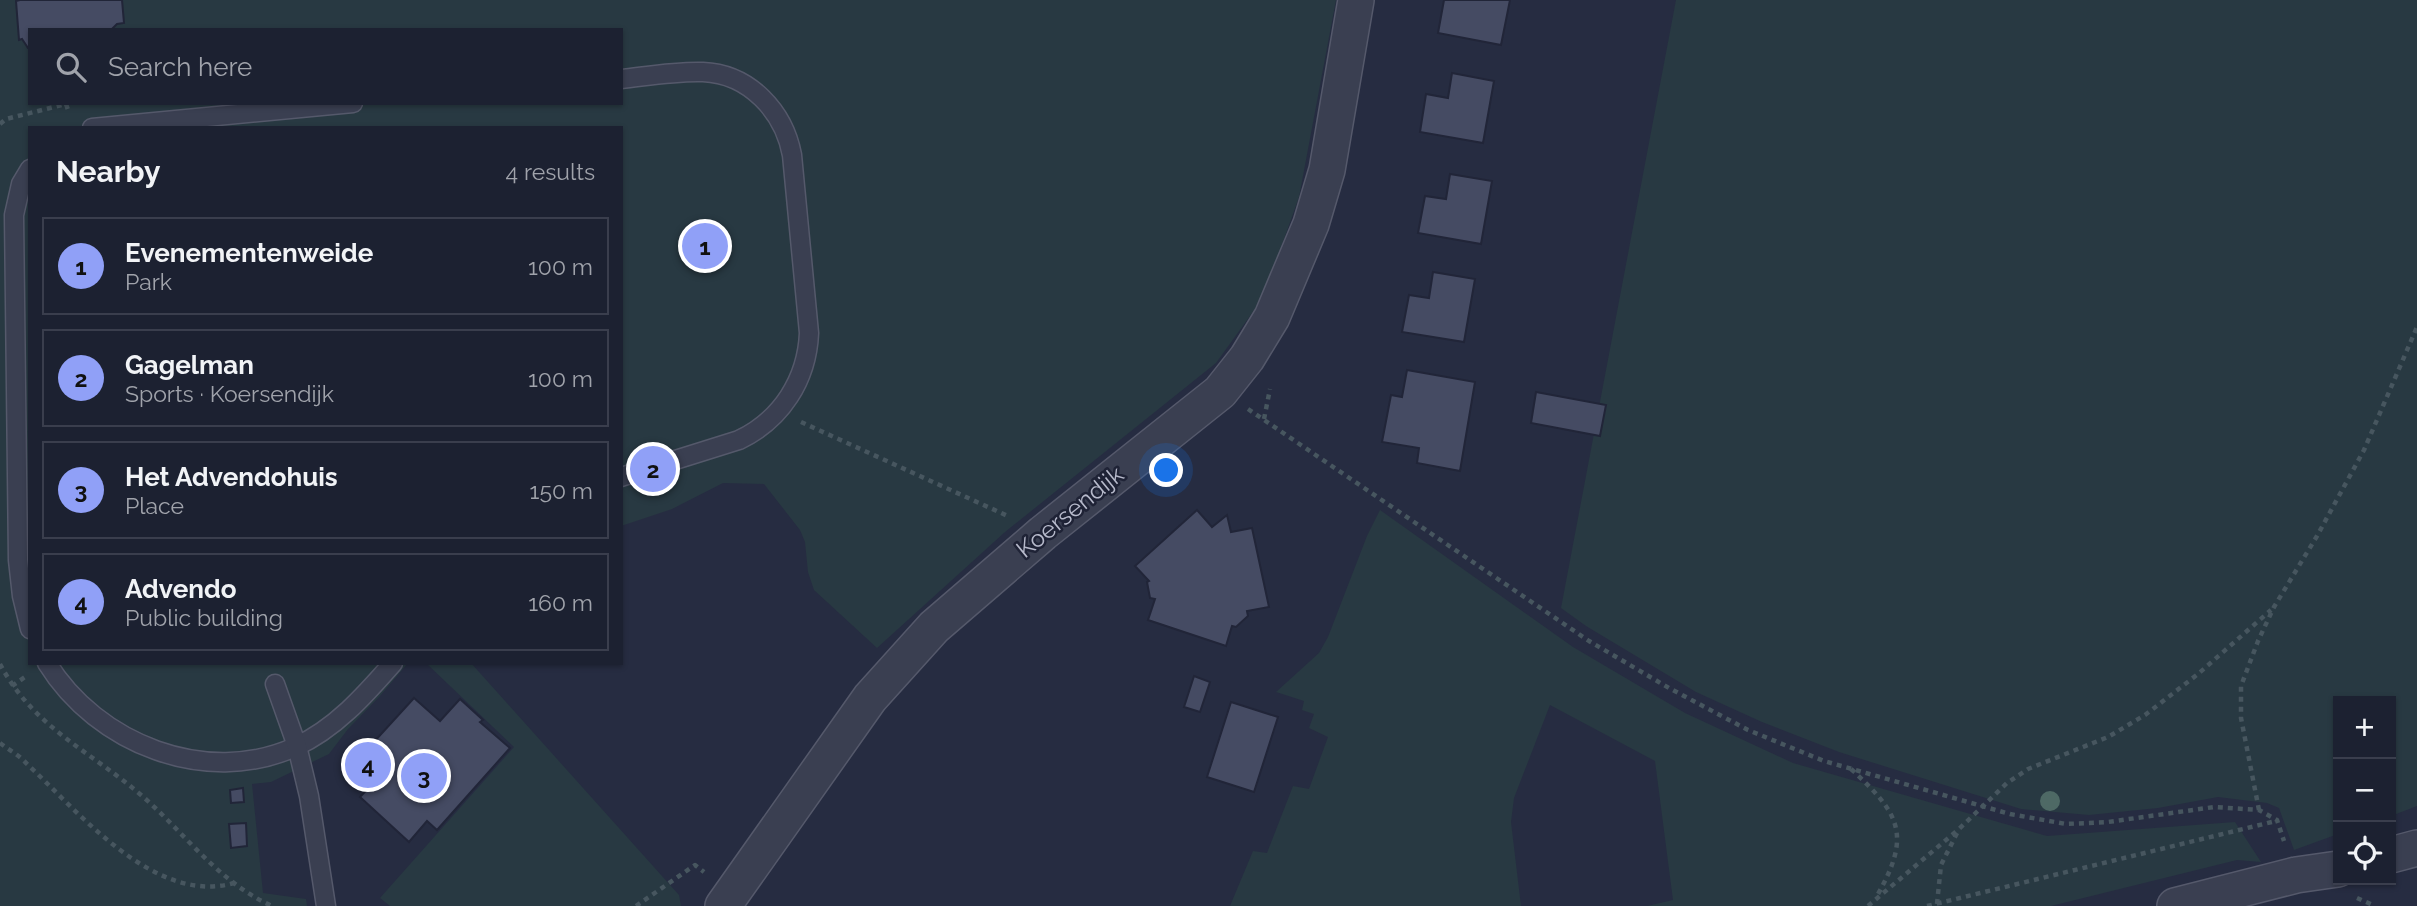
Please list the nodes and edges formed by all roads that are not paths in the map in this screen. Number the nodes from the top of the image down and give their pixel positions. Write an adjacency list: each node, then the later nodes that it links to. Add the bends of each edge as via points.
1 (1356, 0): 15 (street, Koersendijk, via 1327,170 1311,224 1272,317 1247,358 1220,392 934,627 870,698)
2 (623, 79): 6 (lane, via 720,74 760,96 777,114 792,155 809,333 807,360 788,400 756,432)
3 (332, 105): 4 (lane)
4 (113, 126)
5 (28, 172): 7 (lane, via 14,215 18,559)
6 (623, 476)
7 (28, 621)
8 (49, 665): 11 (lane, via 75,700 98,719 124,737 160,752 243,761)
9 (391, 665): 11 (lane, via 351,708)
10 (275, 684): 11 (lane)
11 (297, 746): 16 (lane)
12 (2417, 848): 13 (street)
13 (2396, 854)
14 (2333, 870): 17 (street)
15 (727, 900)
16 (326, 906)
17 (2175, 906)

